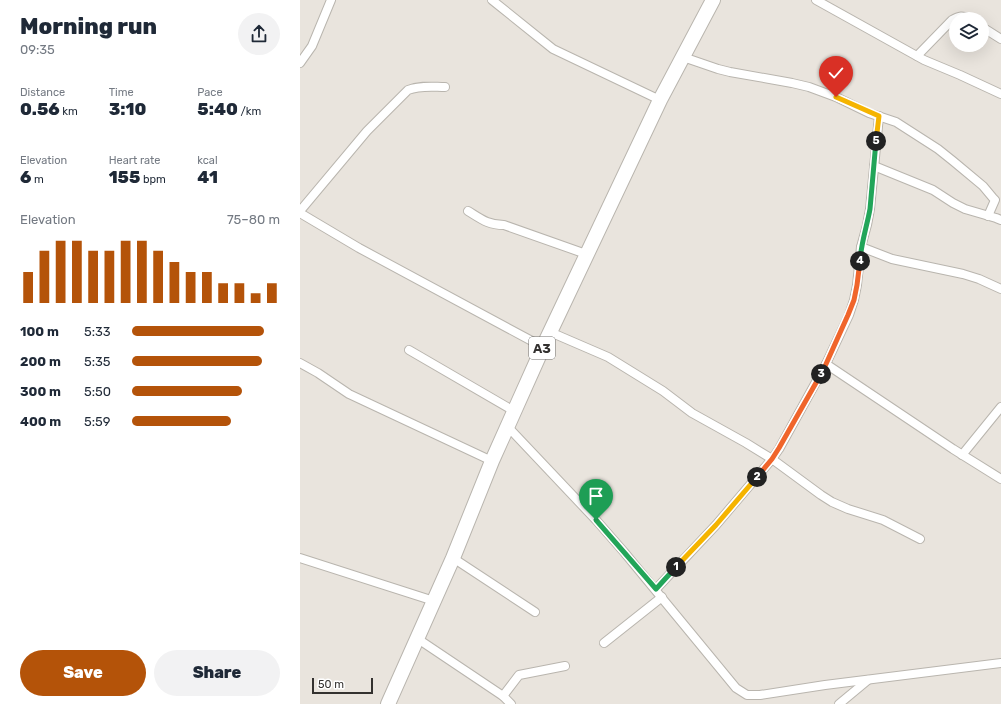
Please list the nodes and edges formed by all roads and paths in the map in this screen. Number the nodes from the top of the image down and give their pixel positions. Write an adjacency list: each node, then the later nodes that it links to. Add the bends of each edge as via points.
1 (331, 0): 10 (street, via 312,46)
2 (492, 0): 13 (street, via 554,49)
3 (713, 0): 9 (highway, A3)
4 (816, 0): 8 (street)
5 (949, 23): 8 (street)
6 (989, 31): 7 (street)
7 (1001, 39)
8 (917, 56): 12 (street)
9 (683, 57): 13 (highway, A3); 14 (street, via 724,71 809,87)
10 (300, 63)
11 (445, 87): 17 (street, via 408,90 367,131)
12 (1001, 94)
13 (660, 100): 21 (highway, A3)
14 (879, 116): 15 (street); 18 (street, via 904,127 938,149 983,186 995,200)
15 (874, 166): 18 (street, via 933,190 965,209); 20 (street, via 868,220)
16 (468, 211): 21 (street, via 493,225 504,225)
17 (300, 212): 24 (street, via 359,248)
18 (988, 216): 19 (street)
19 (1001, 220)
20 (861, 247): 22 (street, via 892,259 963,274); 27 (street, via 854,300)
21 (586, 254): 23 (highway, A3)
22 (1001, 289)
23 (550, 332): 24 (highway, A3); 32 (street, via 608,357 663,391 692,413)
24 (543, 347): 29 (highway, A3)
25 (409, 350): 29 (street)
26 (300, 363): 33 (street, via 349,394)
27 (826, 364): 31 (street); 32 (street)
28 (1001, 407): 31 (street)
29 (514, 411): 30 (highway, A3)
30 (507, 426): 33 (highway, A3); 38 (street, via 596,520)
31 (962, 454): 34 (street)
32 (772, 459): 35 (street, via 832,502 883,520); 38 (street, via 716,525)
33 (492, 462): 37 (highway, A3)
34 (1001, 479)
35 (920, 539)
36 (300, 558): 40 (street)
37 (453, 558): 40 (highway, A3); 41 (street)
38 (656, 589): 39 (street)
39 (662, 597): 43 (street); 47 (street, via 736,688)
40 (434, 601): 42 (highway, A3)
41 (535, 612)
42 (418, 639): 48 (street); 49 (highway, A3)
43 (604, 643)
44 (1001, 663): 46 (street)
45 (565, 666): 48 (street, via 519,675)
46 (868, 680): 47 (street); 52 (street)
47 (747, 695): 51 (street)
48 (503, 696): 50 (street)
49 (388, 704)
50 (511, 704)
51 (751, 704)
52 (839, 704)

